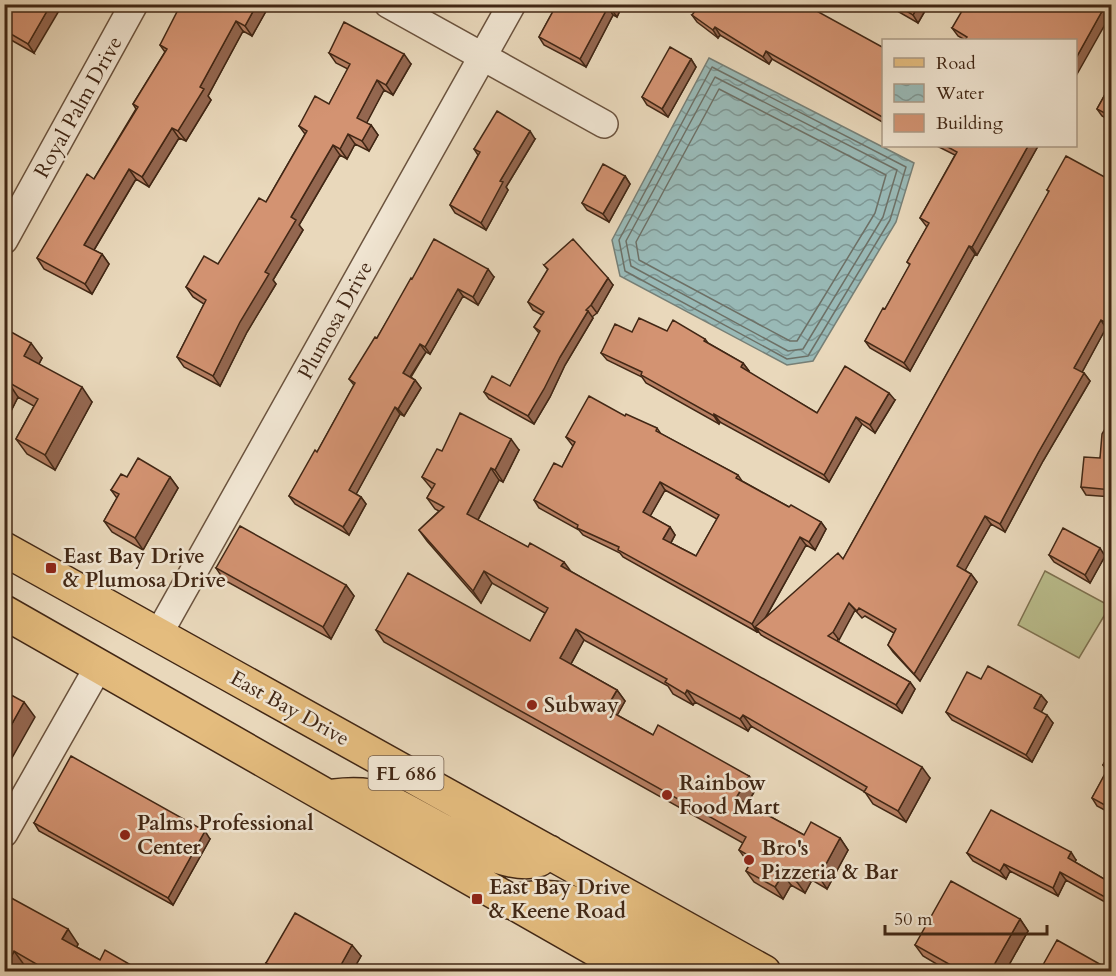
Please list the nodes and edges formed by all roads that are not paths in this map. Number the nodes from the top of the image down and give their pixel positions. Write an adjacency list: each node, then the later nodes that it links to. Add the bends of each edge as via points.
1 (134, 4): 6 (street, Royal Palm Drive)
2 (388, 4): 4 (street)
3 (512, 4): 4 (street, Plumosa Drive)
4 (482, 57): 5 (street); 9 (street, Plumosa Drive)
5 (604, 124)
6 (4, 240)
7 (4, 549): 9 (main road, East Bay Drive / FL 686)
8 (4, 612): 10 (main road, FL 686)
9 (158, 635): 13 (main road, East Bay Drive / FL 686)
10 (99, 666): 11 (main road, FL 686); 12 (street)
11 (328, 797): 13 (main road, via 354,793 381,799 495,857 537,860); 14 (main road, FL 686)
12 (4, 833)
13 (549, 852): 17 (main road, East Bay Drive / FL 686)
14 (509, 902): 15 (main road, FL 686); 16 (main road, via 531,897 563,900 678,960)
15 (635, 972)
16 (719, 972)
17 (764, 972)

